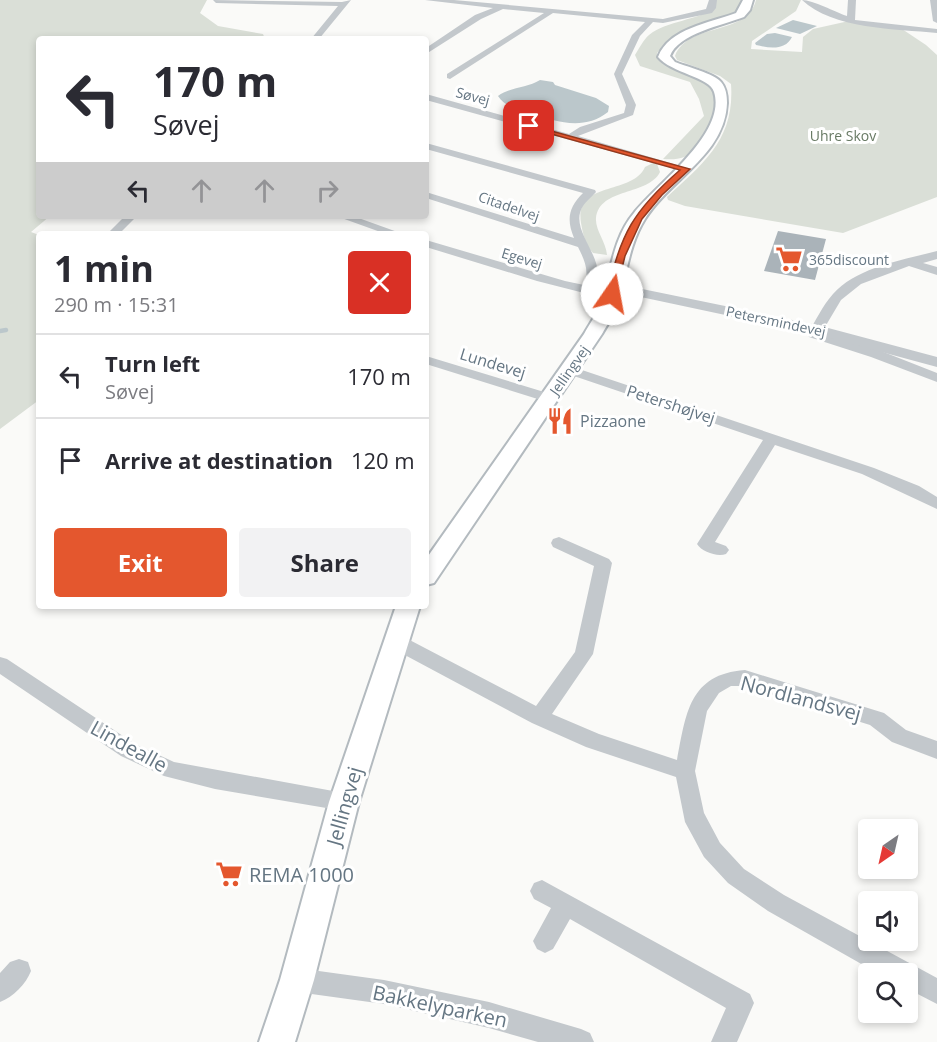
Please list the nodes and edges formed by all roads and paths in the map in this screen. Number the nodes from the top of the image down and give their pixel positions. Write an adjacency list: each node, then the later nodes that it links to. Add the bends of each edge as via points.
1 (429, 0): 10 (street)
2 (514, 0): 10 (street)
3 (713, 0): 12 (street, via 712,8 705,12)
4 (748, 0): 22 (main road, Jellingvej, via 740,15 685,35 664,53 667,61 710,79 720,88 720,118)
5 (806, 0): 13 (street)
6 (852, 0): 13 (street)
7 (216, 1): 8 (street)
8 (345, 2): 16 (street)
9 (935, 3): 14 (street)
10 (505, 6): 11 (street); 17 (street, via 478,17)
11 (552, 11): 12 (street); 18 (street)
12 (651, 20): 20 (street, via 636,35 618,74 631,105 628,114)
13 (851, 20): 15 (street)
14 (937, 21)
15 (937, 31)
16 (317, 36)
17 (429, 50)
18 (450, 76)
19 (429, 98): 20 (street, Søvej)
20 (570, 137): 22 (street, Søvej)
21 (429, 147): 29 (street, via 591,192 576,207 574,217)
22 (686, 169): 34 (main road, Jellingvej, via 638,219 620,256)
23 (429, 196): 29 (street, Citadelvej)
24 (127, 219): 26 (street)
25 (351, 219): 27 (street)
26 (116, 231)
27 (388, 231)
28 (429, 244): 33 (street, Egevej, via 520,274)
29 (581, 244): 33 (street, via 593,269 594,278)
30 (937, 255): 31 (street)
31 (911, 263): 32 (street); 35 (street, via 852,284 837,296)
32 (937, 271)
33 (588, 290): 34 (street, Egevej)
34 (612, 290): 35 (street, Petersmindevej); 38 (main road, Jellingvej, via 598,327)
35 (817, 330): 37 (street, Petersmindevej); 39 (street, via 814,334)
36 (429, 361): 40 (street, Lundevej)
37 (937, 362)
38 (570, 370): 40 (main road, Jellingvej); 41 (street, Petershøjvej)
39 (937, 378)
40 (549, 398): 45 (main road, Jellingvej)
41 (772, 438): 42 (street, Petershøjvej, via 894,480); 44 (street, via 705,544)
42 (937, 504)
43 (559, 543): 49 (street, via 603,563 584,654)
44 (720, 550)
45 (429, 571)
46 (407, 609): 47 (main road, Jellingvej)
47 (395, 641): 49 (street); 52 (main road, Jellingvej)
48 (0, 664): 52 (street, Lindealle, via 119,744 171,770)
49 (539, 717): 51 (street, via 593,741)
50 (937, 750): 51 (street, Nordlandsvej, via 898,736 877,719 745,678 727,679 712,688 697,709)
51 (685, 771): 56 (street, Nordlandsvej, via 693,815 712,850 736,876 776,903)
52 (344, 802): 58 (main road, Jellingvej)
53 (542, 891): 54 (street)
54 (566, 905): 55 (street); 64 (street, via 741,1004)
55 (545, 941)
56 (884, 963)
57 (19, 971): 60 (street)
58 (297, 980): 62 (main road, Jellingvej); 63 (street, Bakkelyparken, via 419,999)
59 (918, 982): 61 (street, Nordlandsvej)
60 (0, 990)
61 (937, 992)
62 (277, 1042)
63 (580, 1042)
64 (724, 1042)

